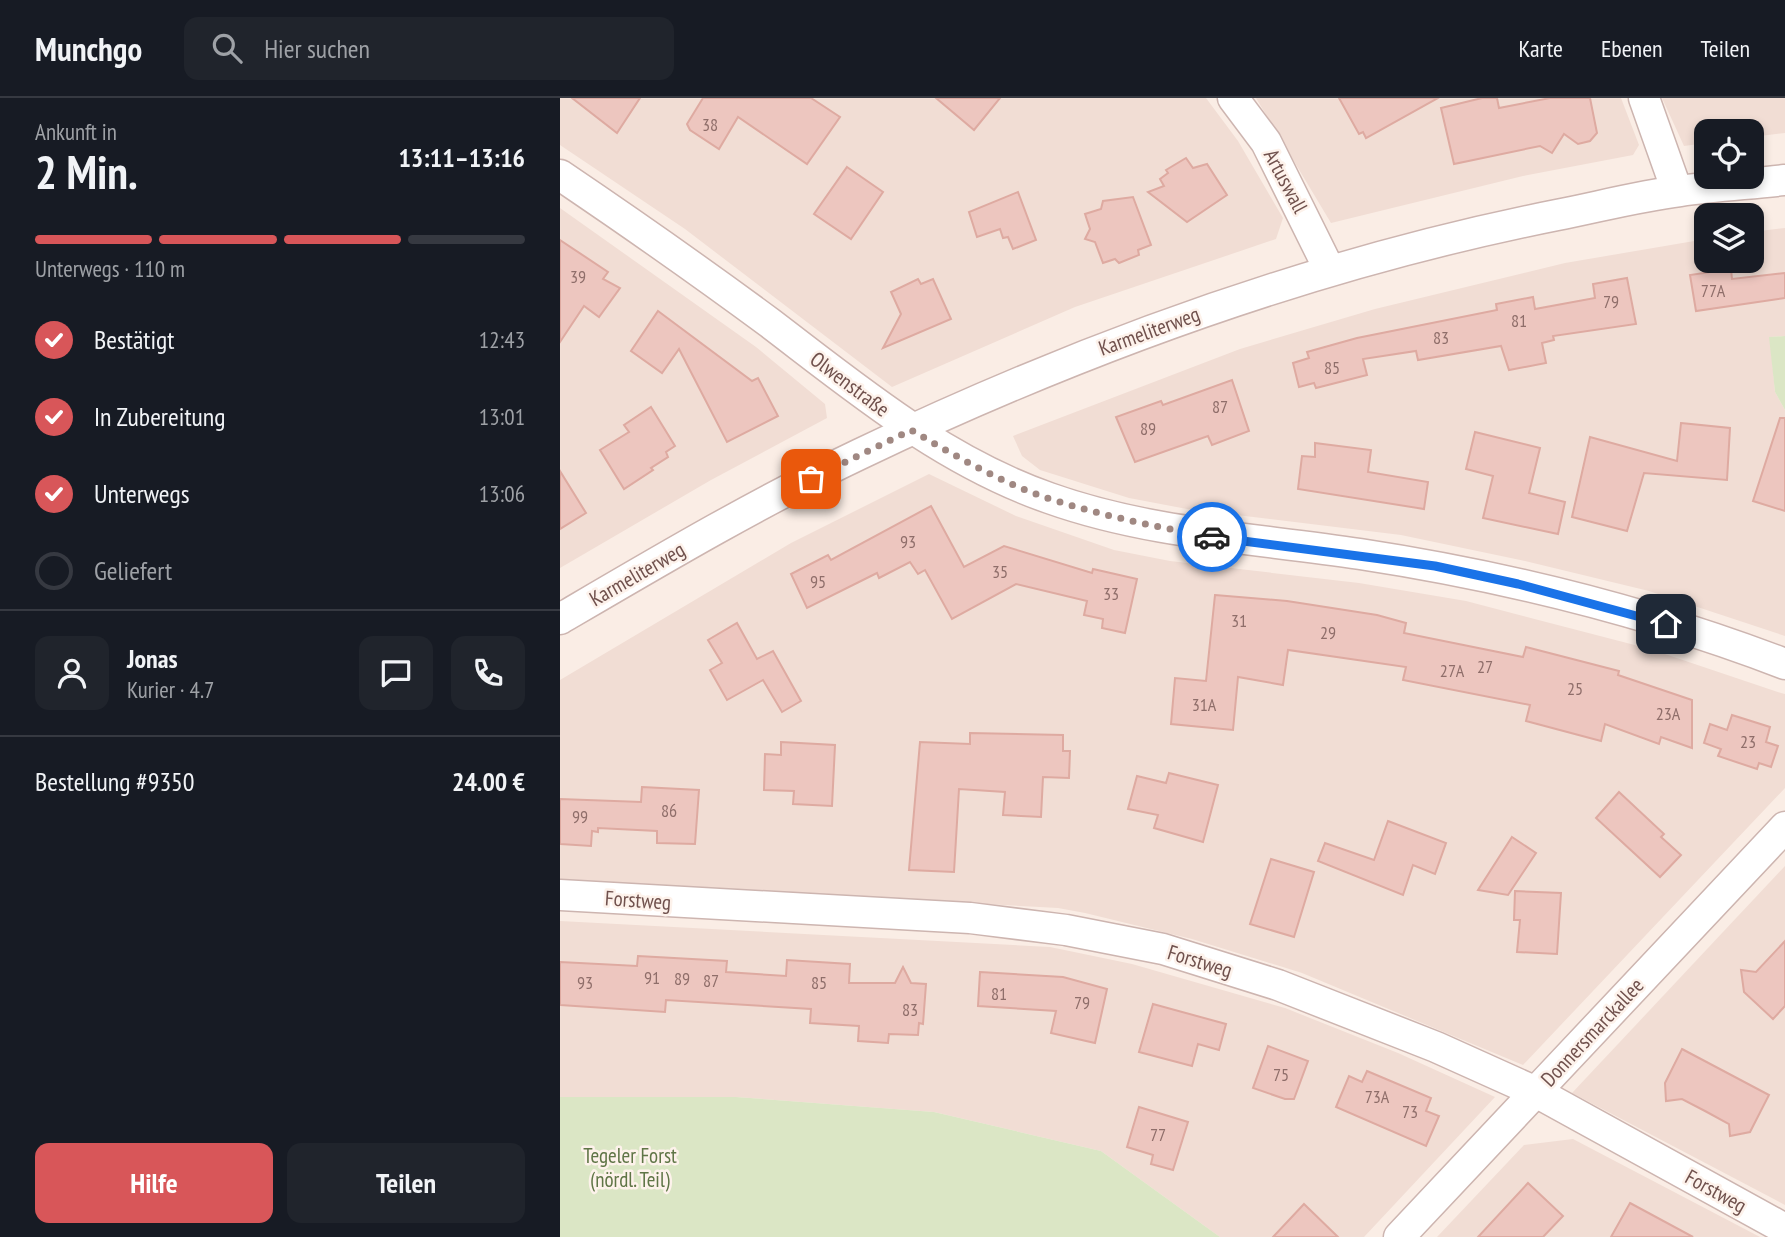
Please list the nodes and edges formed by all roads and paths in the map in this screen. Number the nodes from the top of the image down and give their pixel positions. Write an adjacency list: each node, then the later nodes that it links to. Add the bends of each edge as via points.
1 (1233, 98): 6 (street, Artuswall, via 1266,142)
2 (1644, 98): 5 (street)
3 (560, 175): 7 (street, Olwenstraße, via 686,261)
4 (1785, 180): 5 (street, Karmeliterweg)
5 (1677, 191): 6 (street, Karmeliterweg, via 1484,230)
6 (1329, 269): 7 (street, Karmeliterweg, via 1096,351)
7 (911, 430): 8 (street, Karmeliterweg, via 695,540); 9 (street, Olwenstraße, via 966,462 1048,498 1147,526 1371,556 1506,581 1642,617)
8 (560, 619)
9 (1785, 664)
10 (1785, 827): 12 (street, Donnersmarckallee)
11 (560, 895): 12 (street, Forstweg, via 970,918 1139,944 1278,985)
12 (1536, 1092): 13 (street, Forstweg); 14 (street, Donnersmarckallee)
13 (1785, 1229)
14 (1399, 1237)

